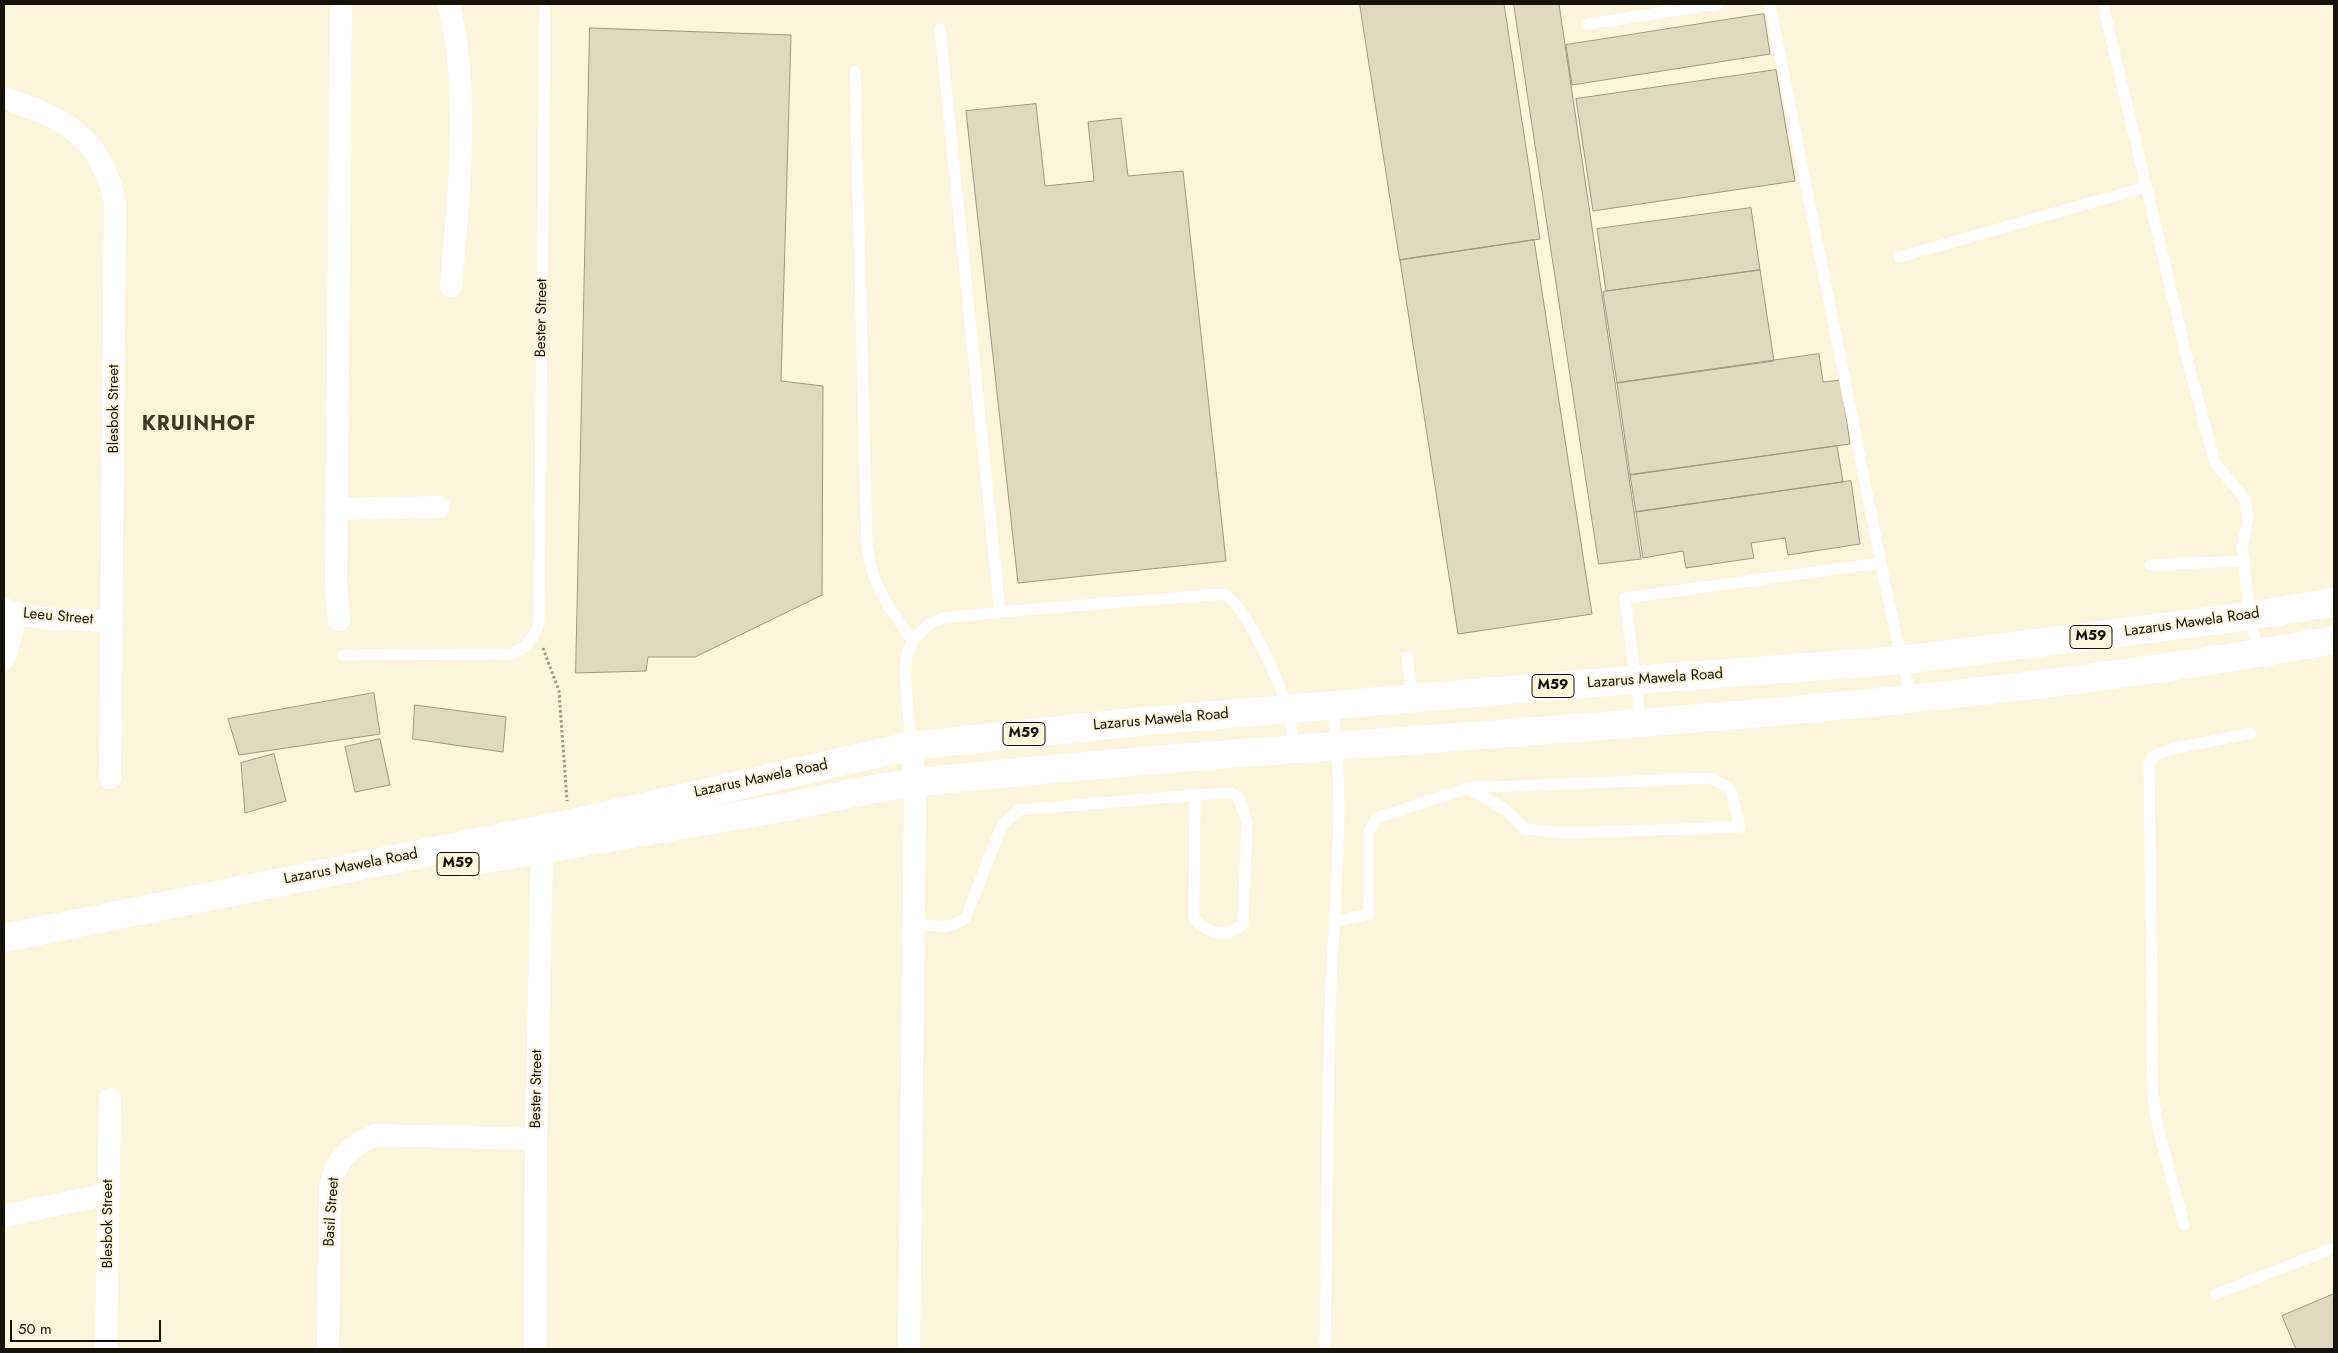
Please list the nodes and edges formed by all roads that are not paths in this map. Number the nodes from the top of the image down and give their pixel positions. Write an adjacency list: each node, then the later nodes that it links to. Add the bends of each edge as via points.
1 (341, 4): 15 (street)
2 (449, 4): 13 (street, via 460,62)
3 (545, 4): 28 (lane, Bester Street, via 537,632 531,642 511,654)
4 (1718, 4): 7 (lane)
5 (1770, 4): 17 (lane)
6 (2103, 4): 11 (lane)
7 (1588, 24)
8 (940, 29): 21 (lane)
9 (855, 72): 26 (lane, via 867,547 878,591)
10 (4, 98): 24 (street, Blesbok Street, via 48,114 72,128 90,146 111,182 115,202)
11 (2146, 187): 12 (lane); 16 (lane, via 2214,463 2245,499 2248,519 2242,548)
12 (1900, 257)
13 (451, 286)
14 (439, 507): 15 (street)
15 (336, 509): 23 (street)
16 (2244, 561): 18 (lane); 22 (lane)
17 (1880, 562): 31 (lane); 32 (lane, via 1625,598)
18 (2150, 565)
19 (2334, 602): 22 (main road, Lazarus Mawela Road / M59)
20 (11, 612): 24 (street, Leeu Street); 30 (street)
21 (1000, 612): 26 (lane, via 944,618 929,624); 36 (lane, via 1206,595 1230,596 1249,622)
22 (2250, 616): 27 (lane); 31 (main road, Lazarus Mawela Road / M59)
23 (339, 620)
24 (112, 621): 42 (street, Blesbok Street)
25 (2334, 640): 27 (main road, Lazarus Mawela Road / M59)
26 (913, 641): 39 (lane, via 904,670)
27 (2258, 654): 34 (main road, Lazarus Mawela Road / M59)
28 (343, 655)
29 (1407, 657): 33 (lane)
30 (4, 659)
31 (1903, 660): 32 (main road, Lazarus Mawela Road / M59); 34 (lane)
32 (1637, 681): 33 (main road, Lazarus Mawela Road / M59); 37 (lane)
33 (1413, 698): 35 (main road, Lazarus Mawela Road / M59)
34 (1911, 698): 37 (main road, Lazarus Mawela Road / M59)
35 (1332, 705): 36 (main road, Lazarus Mawela Road / M59); 40 (lane)
36 (1288, 708): 39 (main road, Lazarus Mawela Road / M59); 41 (lane)
37 (1640, 722): 40 (main road, Lazarus Mawela Road / M59)
38 (2251, 733): 55 (lane, via 2168,750 2154,756 2148,769 2153,1096 2158,1128)
39 (911, 746): 43 (street); 46 (main road, Lazarus Mawela Road / M59, via 569,824)
40 (1338, 746): 41 (main road, Lazarus Mawela Road / M59); 47 (lane, via 1338,859)
41 (1294, 750): 43 (main road, Lazarus Mawela Road / M59)
42 (110, 778)
43 (913, 782): 46 (main road, Lazarus Mawela Road / M59); 48 (street)
44 (1468, 788): 44 (lane, via 1711,778 1730,789 1740,827 1567,833 1525,829 1506,810); 47 (lane, via 1376,818 1369,831 1369,914)
45 (1195, 795): 45 (lane, via 1230,793 1240,798 1244,807 1247,822 1243,924 1234,932 1217,933 1204,929 1194,919); 48 (lane, via 1019,810 1002,825 966,917 951,927)
46 (540, 840): 49 (main road, Lazarus Mawela Road / M59); 50 (main road, Lazarus Mawela Road / M59, via 382,878); 52 (street, Bester Street)
47 (1334, 921): 62 (lane)
48 (912, 923): 61 (street)
49 (4, 938)
50 (4, 956)
51 (110, 1098): 53 (street, Blesbok Street)
52 (536, 1139): 59 (street, Basil Street, via 374,1135 346,1153 337,1166 330,1188); 60 (street, Bester Street)
53 (108, 1194): 54 (street); 58 (street, Blesbok Street)
54 (4, 1216)
55 (2184, 1224)
56 (2334, 1248): 57 (lane)
57 (2216, 1294)
58 (106, 1349)
59 (328, 1349)
60 (535, 1349)
61 (909, 1349)
62 (1325, 1349)

